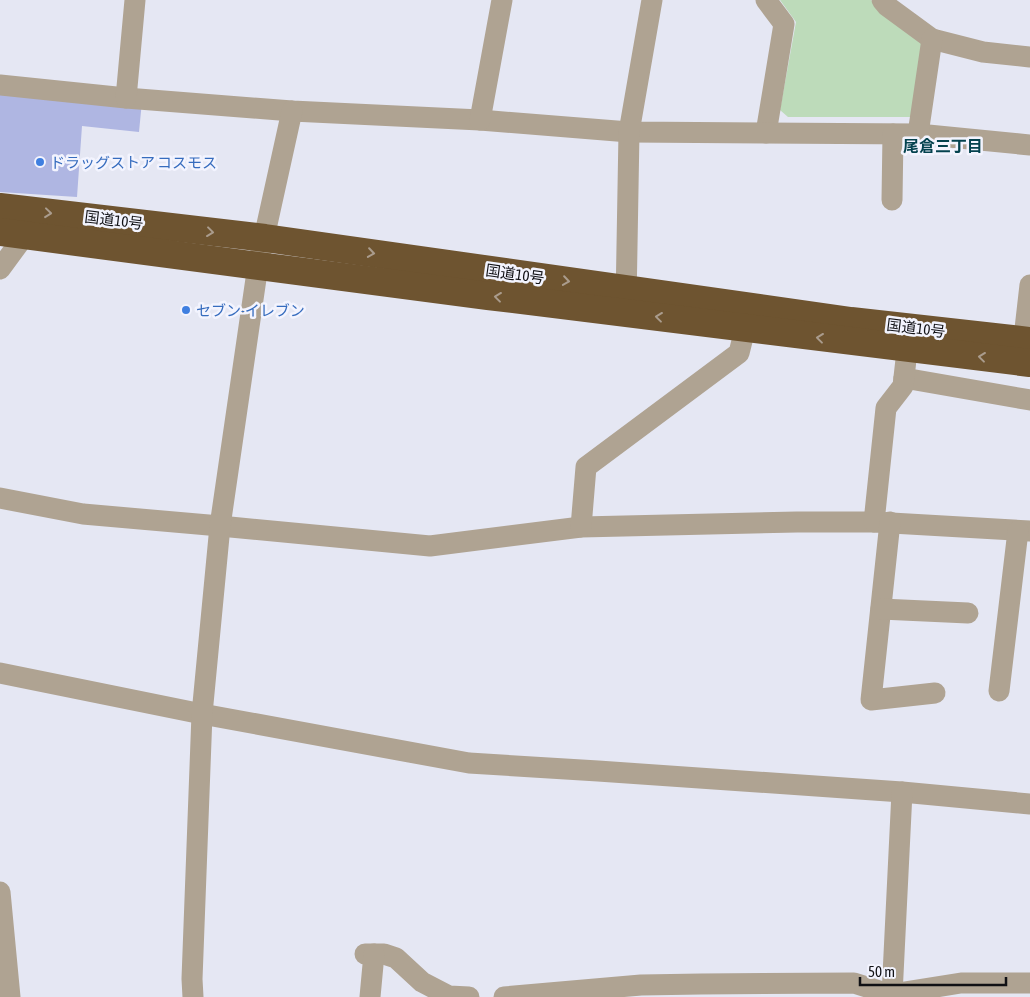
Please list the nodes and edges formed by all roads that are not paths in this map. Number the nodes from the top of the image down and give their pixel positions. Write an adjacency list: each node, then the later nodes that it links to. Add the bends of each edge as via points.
1 (135, 0): 9 (street)
2 (502, 0): 11 (street)
3 (652, 0): 12 (street)
4 (766, 0): 13 (street, via 784,24)
5 (882, 0): 6 (street)
6 (932, 39): 7 (street, via 983,52); 15 (street)
7 (1030, 57)
8 (0, 85): 9 (street)
9 (126, 98): 10 (street)
10 (292, 111): 11 (street); 20 (street)
11 (480, 120): 12 (street)
12 (629, 132): 13 (street); 24 (street)
13 (766, 133): 14 (street)
14 (893, 134): 15 (street); 17 (street)
15 (918, 134): 16 (street)
16 (1030, 145)
17 (892, 200)
18 (0, 207): 20 (highway, 国道10号, one-way to 20)
19 (12, 233): 21 (highway, 国道10号); 22 (street)
20 (265, 238): 21 (street); 24 (highway, 国道10号, one-way to 24)
21 (258, 265): 24 (highway, 国道10号, one-way to 21); 32 (street)
22 (0, 269)
23 (1030, 285): 27 (street)
24 (626, 301): 25 (highway, 国道10号)
25 (745, 317): 26 (highway, 国道10号); 33 (street, via 738,353 586,467)
26 (908, 338): 27 (highway, 国道10号); 28 (street)
27 (1026, 352)
28 (904, 378): 29 (street); 31 (street, via 886,408)
29 (1030, 400)
30 (0, 498): 32 (street, via 83,514)
31 (882, 522): 33 (street); 34 (street); 35 (street)
32 (220, 526): 33 (street, via 430,546); 40 (street)
33 (582, 526)
34 (1024, 531): 38 (street)
35 (881, 610): 36 (street); 39 (street, via 871,700)
36 (968, 614)
37 (0, 673): 40 (street)
38 (999, 691)
39 (935, 693)
40 (202, 714): 41 (street, via 469,763); 47 (street)
41 (902, 792): 42 (street); 45 (street)
42 (1030, 804)
43 (0, 892): 46 (street)
44 (1030, 983): 45 (street, via 961,983)
45 (892, 995): 50 (street, via 854,983 641,985); 51 (street)
46 (10, 997)
47 (193, 997)
48 (370, 997): 49 (street, via 370,954 396,958 422,982 449,996)
49 (469, 997)
50 (504, 997)
51 (867, 997)

